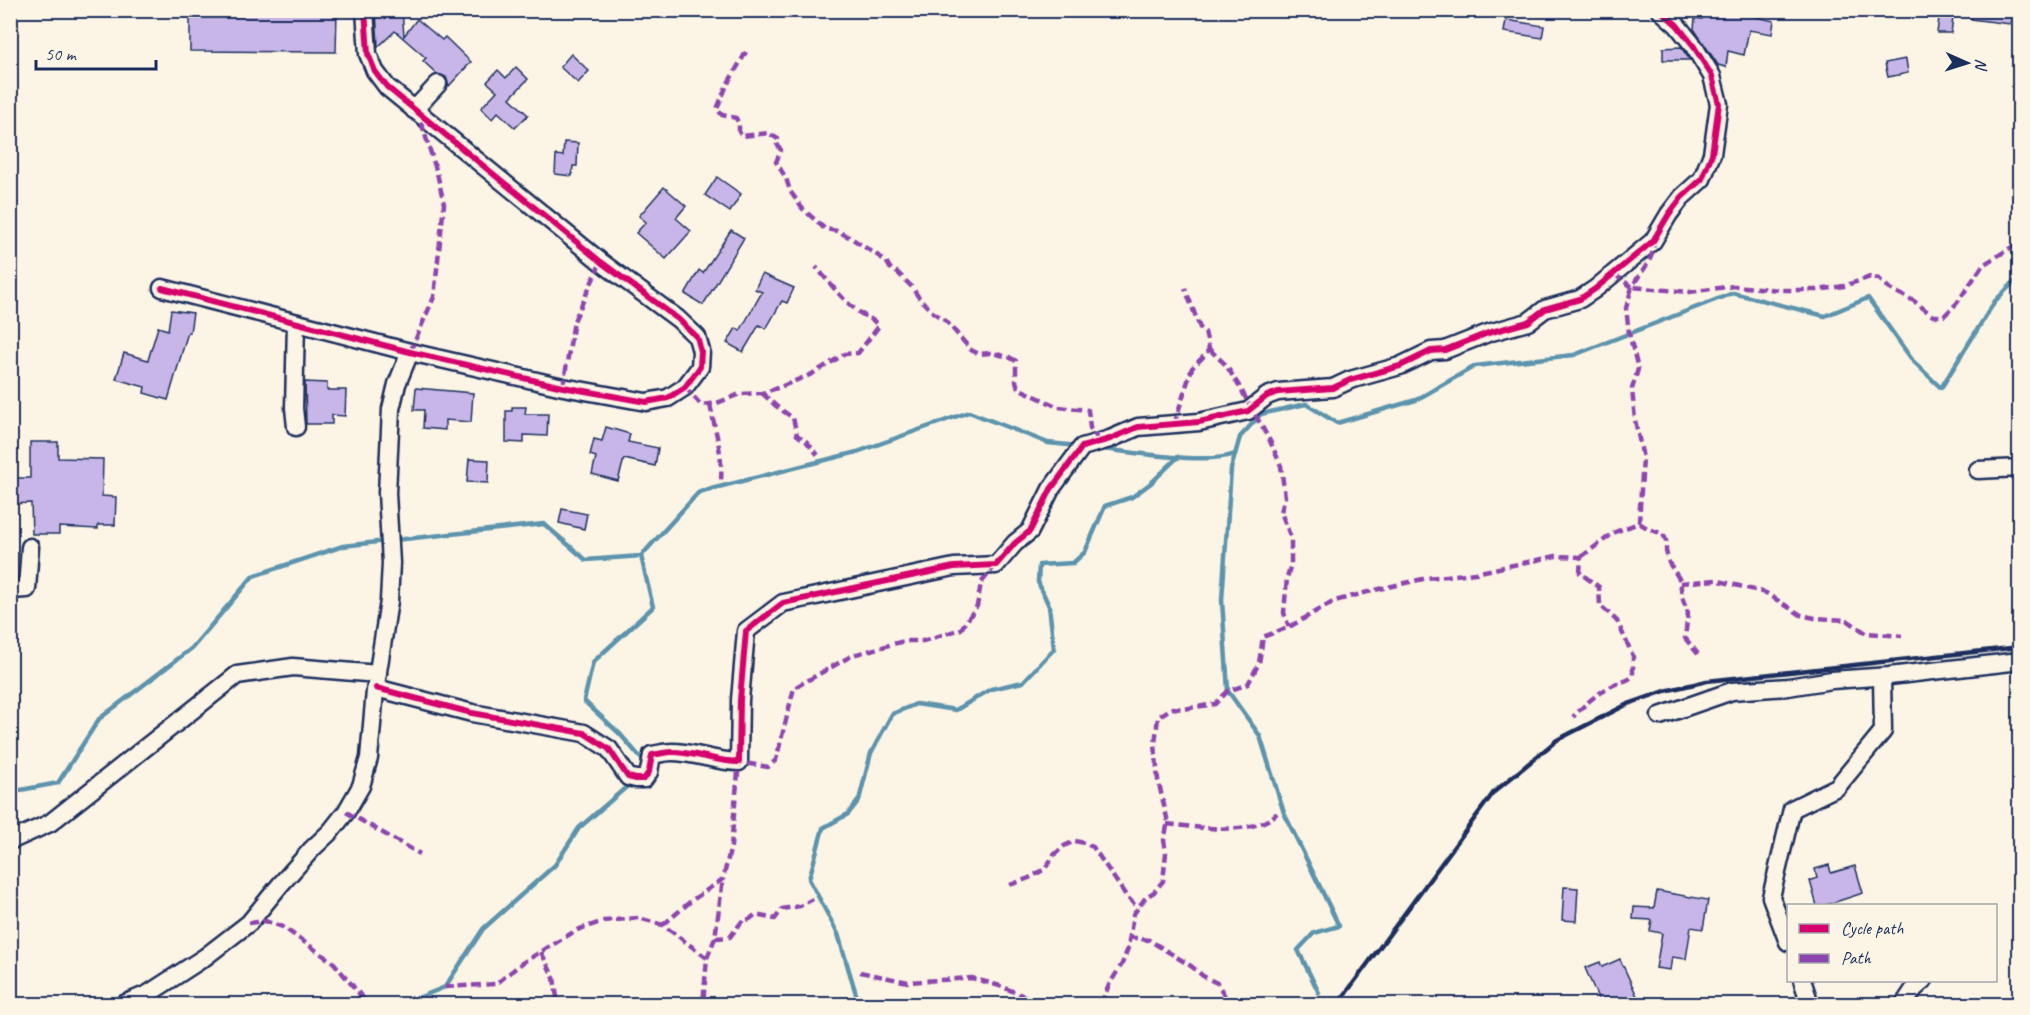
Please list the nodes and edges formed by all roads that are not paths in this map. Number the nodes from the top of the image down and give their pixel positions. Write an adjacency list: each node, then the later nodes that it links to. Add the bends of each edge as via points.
1 (365, 10): 4 (street, via 369,54 375,71)
2 (1660, 10): 15 (street, via 1693,45 1712,76 1719,104 1712,154 1702,179 1682,197 1653,241 1616,273 1580,298 1545,309 1528,322 1431,351 1334,388 1278,392 1248,411 1231,416 1138,427 1082,447 1051,489 1030,531 996,565 954,567 783,603 746,631 739,762 671,752 652,755 644,779 636,779 628,777 609,748 584,733 472,713)
3 (438, 84): 4 (street)
4 (414, 110): 7 (street, via 601,262 678,319 697,337 701,351 700,367 685,387 668,398 646,402)
5 (162, 288): 6 (street)
6 (296, 323): 7 (street); 8 (street)
7 (410, 352): 15 (street, via 391,409 387,493 389,602)
8 (296, 427)
9 (2019, 468): 10 (street)
10 (1978, 470)
11 (30, 547): 12 (street, via 27,589)
12 (10, 590)
13 (2019, 661): 14 (street)
14 (1882, 677): 16 (street, via 1732,691); 18 (street, via 1883,731 1837,786 1792,809 1772,897)
15 (377, 681): 17 (street, via 293,667 237,675 50,823); 21 (street, via 369,758 361,786 346,812 249,923 205,957)
16 (1660, 716)
17 (10, 841)
18 (1787, 939)
19 (1802, 982): 22 (street)
20 (1923, 982): 23 (street)
21 (124, 1005)
22 (1810, 1005)
23 (1904, 1005)

